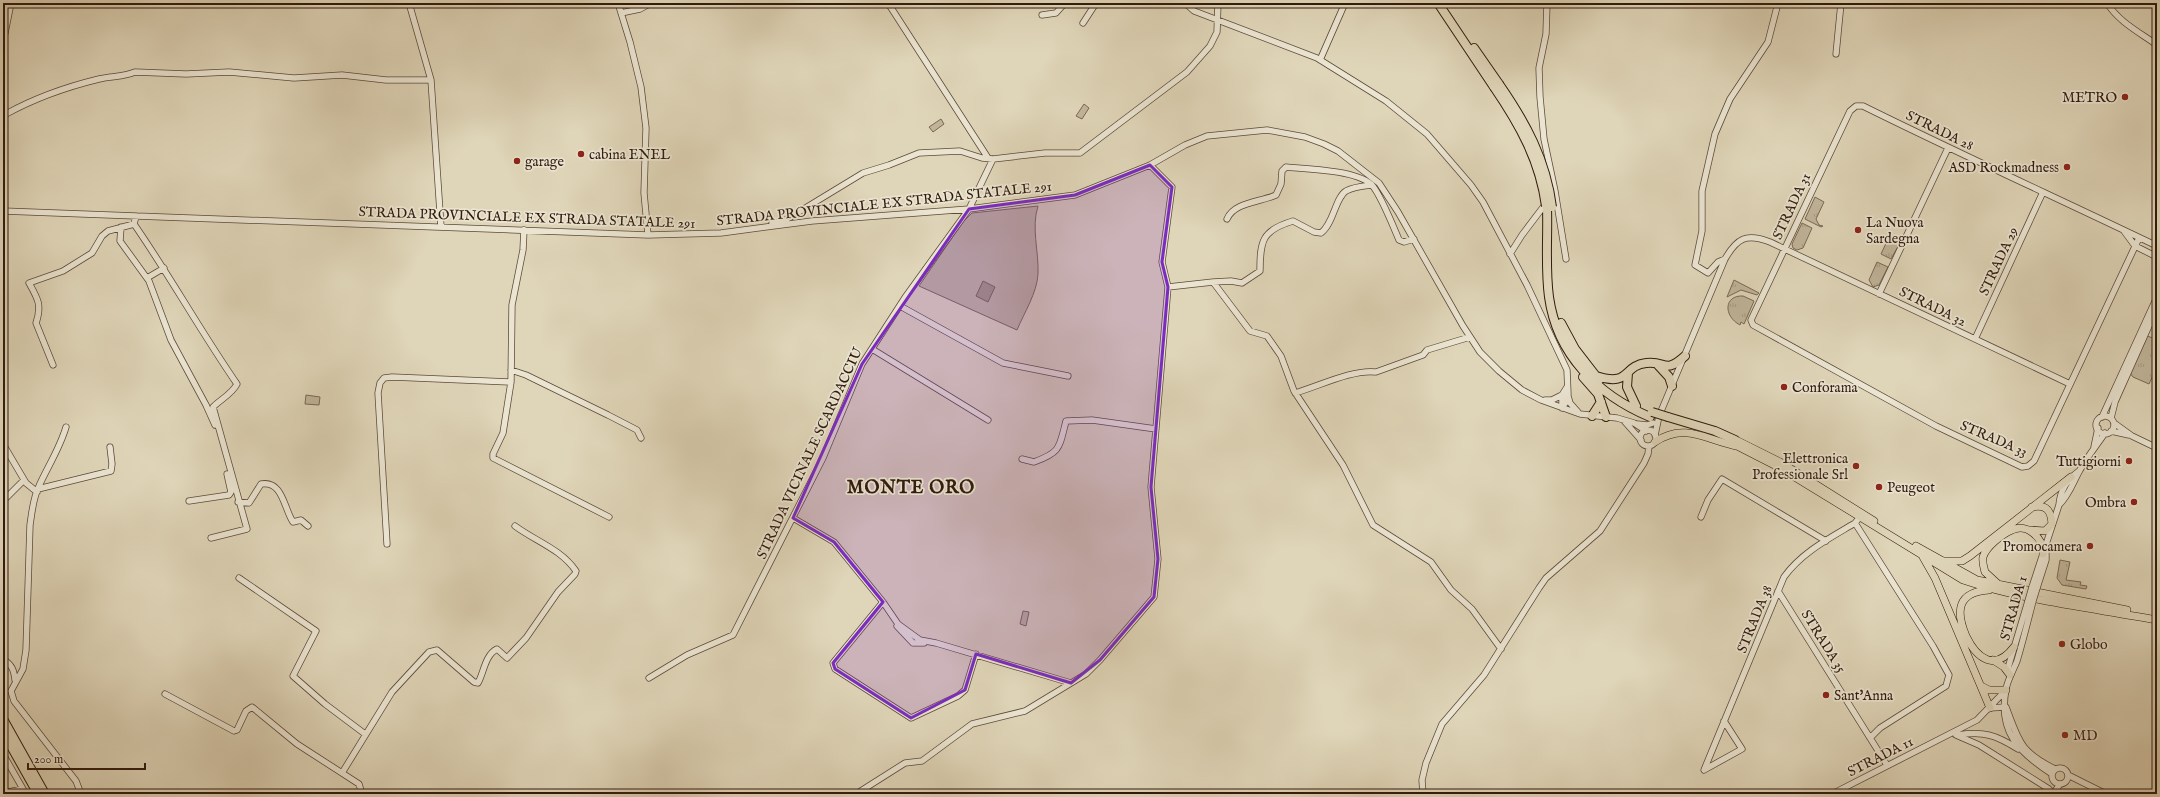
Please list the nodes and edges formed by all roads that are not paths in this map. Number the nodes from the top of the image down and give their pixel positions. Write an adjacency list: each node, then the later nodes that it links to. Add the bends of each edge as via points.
1 (11, 3): 23 (street)
2 (409, 3): 27 (street)
3 (618, 3): 17 (street)
4 (651, 3): 17 (street, via 640,9)
5 (888, 3): 32 (street)
6 (1065, 3): 18 (street, via 1056,13)
7 (1096, 3): 20 (street)
8 (1185, 3): 19 (street, via 1194,11)
9 (1218, 3): 19 (street)
10 (1345, 3): 26 (street)
11 (1438, 3): 28 (highway)
12 (1444, 3): 28 (highway)
13 (1547, 3): 35 (street, via 1546,34 1538,68 1544,139)
14 (1778, 3): 57 (street, via 1768,42 1730,99 1721,118 1702,191 1702,231 1694,265 1708,273 1718,262)
15 (1842, 3): 25 (street)
16 (2107, 3): 21 (street, via 2127,25)
17 (621, 13): 48 (street, via 641,89 646,128 644,193)
18 (1042, 15)
19 (1217, 19): 26 (street); 32 (street, via 1217,32 1210,46 1187,72 1080,153)
20 (1083, 23)
21 (2146, 36): 22 (street); 24 (street)
22 (2157, 40)
23 (3, 42)
24 (2157, 45)
25 (1836, 54)
26 (1320, 60): 54 (street, via 1386,101 1427,134 1483,202)
27 (431, 80): 30 (street, via 386,80 342,75 294,78 229,72 135,72 54,92 6,114); 44 (street)
28 (1497, 86): 37 (highway, bridge, via 1533,153)
29 (1856, 106): 31 (street, STRADA 28, via 1863,106); 53 (street, STRADA 31, via 1850,111)
30 (3, 113)
31 (1948, 148): 36 (street, STRADA 28); 62 (street)
32 (991, 158): 38 (street, STRADA VICINALE SCARDACCIU); 46 (street, via 960,151 919,153 889,166 863,173 784,220)
33 (1150, 165): 38 (street, STRADA PROVINCIALE EX STRADA STATALE 291, via 1075,195); 50 (street, STRADA PROVINCIALE EX STRADA STATALE 291, via 1207,136 1267,130 1305,137 1338,151 1379,183); 61 (street, via 1172,187 1162,262)
34 (1371, 185): 41 (street, via 1339,172 1286,167 1282,171 1281,184 1276,195 1240,207); 50 (street, via 1390,217 1399,240 1404,242); 60 (street, via 1347,190 1342,194 1332,218 1321,233 1293,221 1270,230 1264,237 1260,251 1260,271 1242,284 1231,281)
35 (1556, 191): 54 (street); 56 (street)
36 (2043, 192): 47 (street, STRADA 28); 68 (street, STRADA 29)
37 (1549, 208): 71 (highway, via 1549,297 1555,321); 77 (highway, via 1554,289 1560,321 1574,349)
38 (969, 209): 46 (street, STRADA PROVINCIALE EX STRADA STATALE 291, via 812,221); 64 (street, STRADA VICINALE SCARDACCIU)
39 (3, 211): 40 (street, STRADA PROVINCIALE EX STRADA STATALE 291)
40 (136, 216): 42 (street); 44 (street, STRADA PROVINCIALE EX STRADA STATALE 291)
41 (1227, 219)
42 (134, 224): 43 (street); 58 (street)
43 (121, 227): 59 (street, via 120,241); 72 (street, via 108,231 92,253 63,271 29,283 38,300 40,312 36,323)
44 (440, 227): 45 (street, STRADA PROVINCIALE EX STRADA STATALE 291)
45 (524, 230): 48 (street, STRADA PROVINCIALE EX STRADA STATALE 291); 74 (street, via 523,250 512,305)
46 (745, 230): 48 (street, STRADA PROVINCIALE EX STRADA STATALE 291)
47 (2122, 230): 49 (street, STRADA 28); 51 (street, STRADA 28)
48 (648, 235)
49 (2139, 238): 51 (street, STRADA 33); 52 (street, STRADA 28)
50 (1414, 239): 67 (street, STRADA PROVINCIALE EX STRADA STATALE 291)
51 (2135, 246): 55 (street, STRADA 28); 80 (street, STRADA 33)
52 (2157, 246)
53 (1784, 249): 57 (street, STRADA 32, via 1759,238 1748,237 1732,246); 62 (street, STRADA 32); 66 (street, STRADA 31)
54 (1510, 254): 83 (street, via 1564,363 1568,375)
55 (2157, 257)
56 (1566, 259)
57 (1725, 260): 70 (street)
58 (164, 268): 59 (street); 119 (street, via 204,337 237,384 233,391 213,407)
59 (147, 278): 118 (street, via 171,340 214,421 231,492 229,495)
60 (1213, 282): 61 (street); 82 (street, via 1250,331 1267,336 1280,356)
61 (1168, 288): 99 (street)
62 (1879, 294): 68 (street, STRADA 32)
63 (2157, 298): 92 (street)
64 (900, 306): 69 (street, STRADA VICINALE SCARDACCIU); 76 (street, via 1003,363)
65 (2157, 308): 95 (street, via 2113,410)
66 (1751, 320): 80 (street, STRADA 33, via 1754,325 1912,414 2022,466 2028,466 2034,461)
67 (1470, 337): 82 (street, via 1427,350 1423,355 1376,372 1344,376); 84 (street, STRADA PROVINCIALE EX STRADA STATALE 291, via 1480,352 1499,371 1522,390)
68 (1974, 339): 80 (street, STRADA 32)
69 (872, 348): 93 (street); 124 (street, STRADA VICINALE SCARDACCIU, via 862,364 823,458)
70 (1685, 356): 73 (highway, via 1673,366); 78 (street)
71 (1574, 360): 85 (highway, via 1578,371 1598,394); 91 (highway, via 1608,395)
72 (53, 365)
73 (1662, 366): 75 (highway, via 1645,363); 78 (highway); 81 (highway)
74 (511, 370): 79 (street); 104 (street, via 526,374 608,414 637,430)
75 (1628, 373): 77 (highway, via 1616,380); 86 (highway, via 1627,387)
76 (1068, 376)
77 (1596, 376): 86 (highway, via 1611,391)
78 (1675, 378): 81 (street)
79 (510, 382): 122 (street, via 503,433 493,458); 132 (street, via 392,377 384,378 380,383 378,393 381,464)
80 (2070, 384)
81 (1672, 386): 91 (street)
82 (1295, 393): 145 (street, via 1343,465 1373,525 1431,562 1451,590 1472,609)
83 (1565, 394): 84 (street, via 1552,400); 87 (street, via 1566,402); 88 (street)
84 (1541, 400): 87 (street, STRADA PROVINCIALE EX STRADA STATALE 291)
85 (1601, 402): 89 (highway); 90 (highway)
86 (1636, 406): 91 (highway)
87 (1562, 408): 88 (street, STRADA PROVINCIALE EX STRADA STATALE 291)
88 (1580, 414): 89 (street, STRADA PROVINCIALE EX STRADA STATALE 291)
89 (1592, 416): 90 (street, STRADA PROVINCIALE EX STRADA STATALE 291)
90 (1606, 417): 94 (street, STRADA PROVINCIALE EX STRADA STATALE 291)
91 (1653, 417): 96 (street, via 1642,425); 100 (street); 106 (street); 107 (highway, bridge, via 1715,431)
92 (2102, 417): 95 (street); 98 (street, via 2098,421)
93 (988, 420)
94 (1624, 421): 96 (street, STRADA PROVINCIALE EX STRADA STATALE 291); 105 (street)
95 (2113, 421): 101 (street); 103 (street)
96 (1634, 423): 100 (street, STRADA PROVINCIALE EX STRADA STATALE 291)
97 (66, 427): 116 (street, via 61,444)
98 (2098, 428): 102 (street); 111 (street, STRADA 1)
99 (1156, 429): 112 (street, via 1092,420 1066,421 1057,451 1034,462); 152 (street, via 1152,487 1158,559 1154,597 1100,660 1086,674)
100 (1647, 431): 105 (street, via 1642,433); 106 (street, STRADA PROVINCIALE EX STRADA STATALE 291)
101 (2112, 431): 102 (street); 103 (street)
102 (2105, 433): 111 (street, STRADA 1)
103 (2132, 436): 110 (street)
104 (641, 438)
105 (1641, 440): 106 (street, via 1644,444)
106 (1653, 441): 107 (main road, via 1673,432 1684,432); 145 (street, via 1644,463 1609,518 1592,538 1546,578)
107 (1736, 443): 125 (main road, via 1780,468); 135 (main road, via 1780,462)
108 (3, 444): 115 (street)
109 (110, 447): 116 (street, via 111,471)
110 (2157, 448)
111 (2093, 450): 113 (street, STRADA 1)
112 (1022, 459)
113 (2079, 471): 114 (street, STRADA 1); 120 (street, STRADA 1, via 2066,498)
114 (2071, 477): 120 (street, STRADA 1, via 2060,495); 121 (main road)
115 (24, 480): 116 (street); 117 (street)
116 (37, 490): 151 (street, via 30,525 26,650 23,669)
117 (3, 501)
118 (190, 501)
119 (238, 502): 127 (street, via 249,503 261,484 268,483 281,493 293,522 301,520); 130 (street, via 247,529)
120 (2059, 505): 126 (street, STRADA 1)
121 (2031, 507): 126 (main road, via 2042,506 2048,509); 135 (main road, via 1962,561)
122 (609, 517)
123 (1701, 517): 131 (street, via 1708,500 1722,479)
124 (792, 519): 141 (street, via 834,542); 150 (street, STRADA VICINALE SCARDACCIU, via 733,635 687,655)
125 (1858, 520): 131 (street, STRADA 38); 134 (main road); 163 (street, via 1949,675 1946,686 1880,728)
126 (2052, 524): 129 (main road, via 2045,531); 133 (street, STRADA 1)
127 (308, 526)
128 (515, 526): 161 (street, via 560,554 572,564 575,574 558,592 526,638 507,658 497,649 488,657 478,683 437,650 429,652 392,692)
129 (2028, 530): 133 (main road, via 2036,534); 137 (main road, via 2012,530 1985,554 1985,572)
130 (211, 538)
131 (1826, 541): 139 (street, STRADA 38, via 1794,564 1784,576)
132 (387, 544)
133 (2044, 552): 140 (street, STRADA 1, bridge, via 2046,560)
134 (1922, 555): 138 (main road, via 1963,580); 153 (main road, via 1935,578)
135 (1937, 559): 137 (main road, via 1977,580)
136 (240, 578): 161 (street, via 316,631 293,676)
137 (2000, 585): 142 (main road)
138 (1993, 590): 143 (main road); 148 (main road, via 1973,592 1967,596 1959,614 1960,623 1972,649 1986,659)
139 (1778, 591): 159 (street, STRADA 38); 163 (street, STRADA 35)
140 (2031, 601): 144 (street, STRADA 1); 149 (street, STRADA 1, via 2018,656)
141 (882, 603): 146 (street, via 898,624 912,636); 146 (street, via 833,663 835,669 911,718 958,696 965,690)
142 (2157, 615)
143 (2157, 620)
144 (2014, 647): 148 (main road, via 2008,655); 149 (street, STRADA 1, via 2008,668)
145 (1500, 649): 180 (street, via 1484,675 1439,730 1426,763 1422,780)
146 (976, 654): 152 (street)
147 (3, 660): 151 (street, via 9,663 14,671)
148 (1994, 660): 149 (main road)
149 (2010, 675): 154 (street, STRADA 1)
150 (650, 678)
151 (15, 681): 177 (street, via 11,691 14,701 76,781)
152 (1071, 683): 179 (street, via 1025,712 972,724 922,761 905,763)
153 (1981, 686): 154 (main road, via 1989,690); 157 (main road)
154 (2006, 690): 156 (street, STRADA 1); 157 (street, STRADA 11)
155 (165, 694): 168 (street, via 234,731 237,730 249,707 252,707 297,744)
156 (2005, 707): 157 (street); 165 (street, STRADA 1, via 2008,731); 169 (street, STRADA 1, via 2011,726 2024,748)
157 (1990, 708): 164 (street, STRADA 11, via 1977,720)
158 (3, 719): 176 (highway)
159 (1724, 721): 159 (street, STRADA 38, via 1716,742 1704,770 1742,749)
160 (3, 732): 175 (highway)
161 (365, 734): 168 (street)
162 (1956, 735): 164 (street, STRADA 11); 165 (street, STRADA 11, via 1993,735); 173 (street, via 1979,745)
163 (1870, 738): 167 (street, STRADA 35)
164 (1938, 739): 167 (street, STRADA 11)
165 (2021, 751): 169 (street, STRADA 1, via 2029,759)
166 (3, 754): 174 (street, via 23,788)
167 (1887, 765): 181 (street, STRADA 11)
168 (342, 773): 178 (street, via 359,784)
169 (2053, 773): 170 (street, via 2063,768); 171 (street, via 2054,781); 173 (street)
170 (2068, 775): 171 (street); 172 (street)
171 (2063, 783): 172 (street); 173 (street)
172 (2081, 783): 182 (street)
173 (2050, 792)
174 (4, 793)
175 (38, 794)
176 (45, 794)
177 (81, 794)
178 (362, 794)
179 (856, 794)
180 (1423, 794)
181 (1833, 794)
182 (2106, 794)

